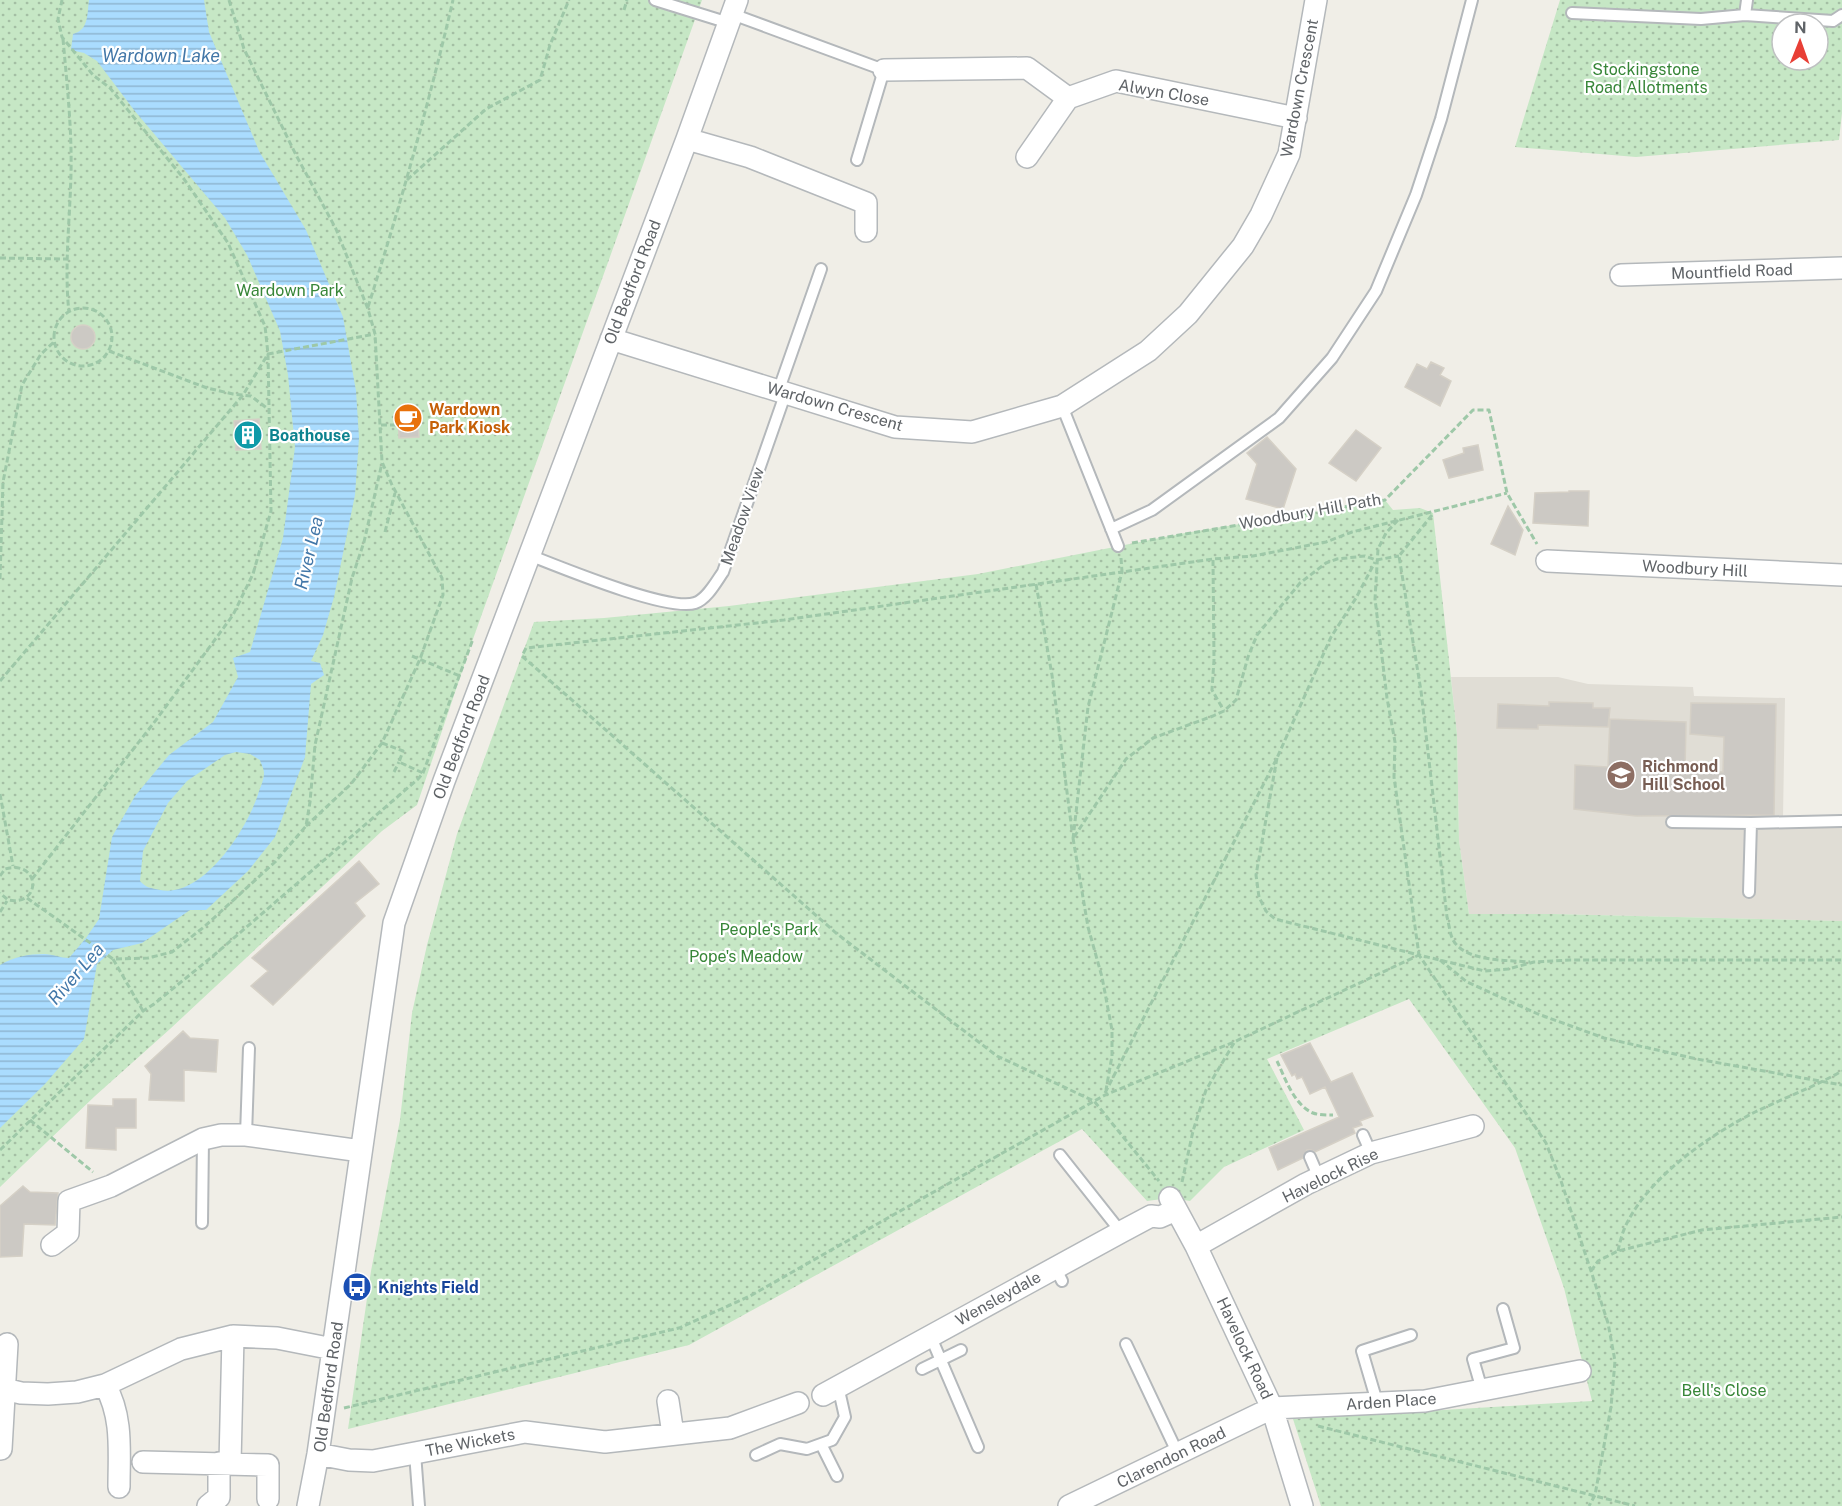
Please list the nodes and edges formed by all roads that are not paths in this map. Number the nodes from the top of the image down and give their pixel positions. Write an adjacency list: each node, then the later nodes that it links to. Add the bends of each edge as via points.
1 (655, 0): 5 (lane)
2 (1316, 0): 11 (street, Wardown Crescent)
3 (1472, 0): 22 (lane, via 1441,119 1416,195 1376,291 1332,358 1279,418 1152,510)
4 (1747, 0): 7 (lane)
5 (733, 12): 9 (lane); 12 (street, Old Bedford Road)
6 (1572, 13): 7 (lane, via 1701,19)
7 (1745, 15): 8 (lane, via 1833,21)
8 (1842, 15)
9 (884, 70): 10 (street, via 1027,68); 14 (lane)
10 (1068, 98): 11 (street, Alwyn Close, via 1116,81); 13 (street)
11 (1296, 117): 21 (street, Wardown Crescent, via 1289,154 1261,215 1214,285 1148,351)
12 (687, 139): 15 (street, via 750,157 866,203); 19 (street, Old Bedford Road)
13 (1027, 157)
14 (857, 160)
15 (866, 231)
16 (1842, 268): 18 (street, Mountfield Road)
17 (822, 269): 20 (lane)
18 (1621, 275)
19 (611, 339): 20 (street, Wardown Crescent); 24 (street, Old Bedford Road)
20 (782, 391): 21 (street, Wardown Crescent, via 895,427 972,432); 24 (lane, Meadow View, via 723,572 696,603 677,604 638,595)
21 (1062, 406): 22 (lane)
22 (1111, 529): 23 (lane)
23 (1118, 546)
24 (529, 555): 35 (street, Old Bedford Road, via 394,923)
25 (1547, 561): 26 (street, Woodbury Hill)
26 (1842, 575)
27 (1842, 821): 29 (lane)
28 (1672, 822): 29 (lane)
29 (1751, 823): 30 (lane)
30 (1749, 892)
31 (249, 1048): 33 (lane)
32 (1473, 1126): 38 (street, Havelock Rise, via 1367,1144)
33 (246, 1135): 34 (street); 35 (street)
34 (203, 1139): 40 (lane); 42 (street, via 111,1186 69,1201 68,1233)
35 (361, 1151): 50 (street, Old Bedford Road)
36 (1060, 1155): 41 (lane)
37 (1310, 1157): 38 (lane)
38 (1319, 1178): 43 (street, Havelock Rise, via 1282,1193)
39 (1173, 1204): 41 (street, Wensleydale, via 1160,1217 1151,1216); 43 (street, Havelock Road)
40 (202, 1223)
41 (1121, 1232): 45 (street, Wensleydale, via 1059,1274)
42 (52, 1245)
43 (1196, 1246): 62 (street, Havelock Road)
44 (1503, 1309): 58 (lane, via 1514,1348 1473,1359)
45 (930, 1335): 52 (lane); 57 (street, Wensleydale)
46 (1411, 1335): 61 (lane, via 1362,1351)
47 (233, 1336): 50 (street, via 277,1338); 55 (street, via 181,1349); 72 (street)
48 (7, 1344): 56 (street)
49 (1126, 1344): 69 (lane)
50 (333, 1349): 68 (street, Old Bedford Road)
51 (961, 1350): 52 (lane)
52 (941, 1360): 53 (lane); 65 (lane)
53 (922, 1369)
54 (1580, 1371): 58 (street, Arden Place)
55 (105, 1386): 56 (street, via 48,1394); 74 (street, via 119,1426)
56 (4, 1389): 66 (street)
57 (831, 1390): 64 (lane, via 844,1417 832,1440)
58 (1482, 1390): 61 (street, Arden Place, via 1425,1401)
59 (668, 1401): 63 (street)
60 (798, 1402): 63 (street, The Wickets, via 730,1428)
61 (1377, 1402): 62 (street, Arden Place)
62 (1272, 1408): 69 (street, Clarendon Road); 80 (street, Havelock Road)
63 (673, 1434): 67 (street, The Wickets, via 605,1442 525,1432)
64 (821, 1444): 70 (lane, via 807,1449 780,1444); 73 (lane)
65 (978, 1447)
66 (1, 1449)
67 (415, 1453): 68 (street, The Wickets, via 373,1461); 78 (lane)
68 (318, 1454): 77 (street, Old Bedford Road)
69 (1178, 1454): 79 (street, Clarendon Road)
70 (756, 1455)
71 (143, 1462): 72 (street)
72 (225, 1463): 75 (street, via 268,1465); 76 (street, via 219,1497)
73 (837, 1476)
74 (119, 1486)
75 (268, 1499)
76 (208, 1506)
77 (308, 1506)
78 (419, 1506)
79 (1070, 1506)
80 (1302, 1506)

